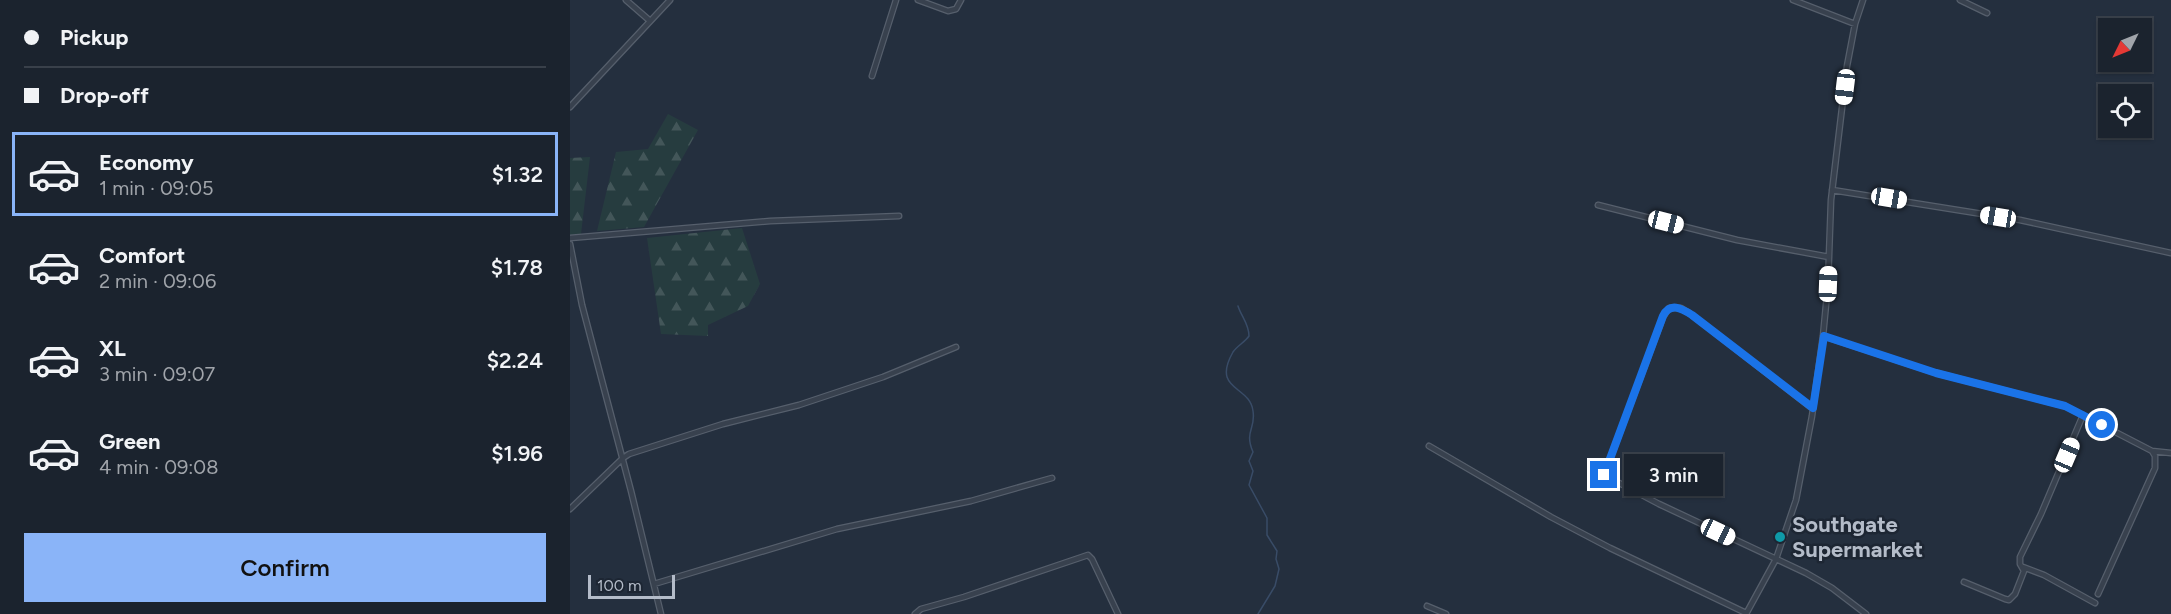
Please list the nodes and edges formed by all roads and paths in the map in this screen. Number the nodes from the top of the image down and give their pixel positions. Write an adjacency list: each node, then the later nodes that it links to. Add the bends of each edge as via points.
1 (627, 0): 10 (street)
2 (670, 0): 10 (street)
3 (896, 0): 12 (street)
4 (918, 0): 5 (street, via 948,11 956,9)
5 (961, 0)
6 (1793, 0): 11 (street)
7 (1863, 0): 11 (street)
8 (1960, 0): 9 (street)
9 (1987, 13)
10 (649, 20): 14 (street)
11 (1855, 24): 16 (street)
12 (872, 76)
13 (570, 94): 14 (street)
14 (578, 98): 15 (street)
15 (570, 106)
16 (1832, 190): 21 (street, via 2020,220); 22 (street)
17 (1598, 205): 22 (street, via 1737,240)
18 (899, 216): 19 (street, via 770,221)
19 (570, 238)
20 (570, 244): 30 (street, via 582,305)
21 (2171, 253)
22 (1829, 257): 23 (street)
23 (1824, 336): 25 (street); 26 (street, via 1936,373 2065,406)
24 (956, 347): 30 (street, via 809,402 723,424)
25 (1813, 408): 33 (street, via 1797,500); 33 (street, via 1692,315 1673,307 1663,316 1604,472 1607,478)
26 (2084, 415): 28 (street); 34 (street, via 2020,557)
27 (1429, 446): 44 (street, via 1551,517)
28 (2152, 451): 29 (street); 37 (street, via 2155,468)
29 (2171, 453)
30 (623, 458): 32 (street); 36 (street)
31 (1052, 478): 36 (street, via 971,501 837,529)
32 (570, 509)
33 (1776, 560): 44 (street); 45 (street, via 1832,588)
34 (2023, 567): 35 (street, via 2015,594 2009,600); 38 (street, via 2044,574)
35 (1964, 582)
36 (654, 584): 40 (street)
37 (2098, 594)
38 (2095, 603)
39 (1427, 606): 43 (street)
40 (661, 614)
41 (915, 614): 42 (street, via 1085,555 1092,559)
42 (1118, 614)
43 (1446, 614)
44 (1746, 614)
45 (1866, 614)

